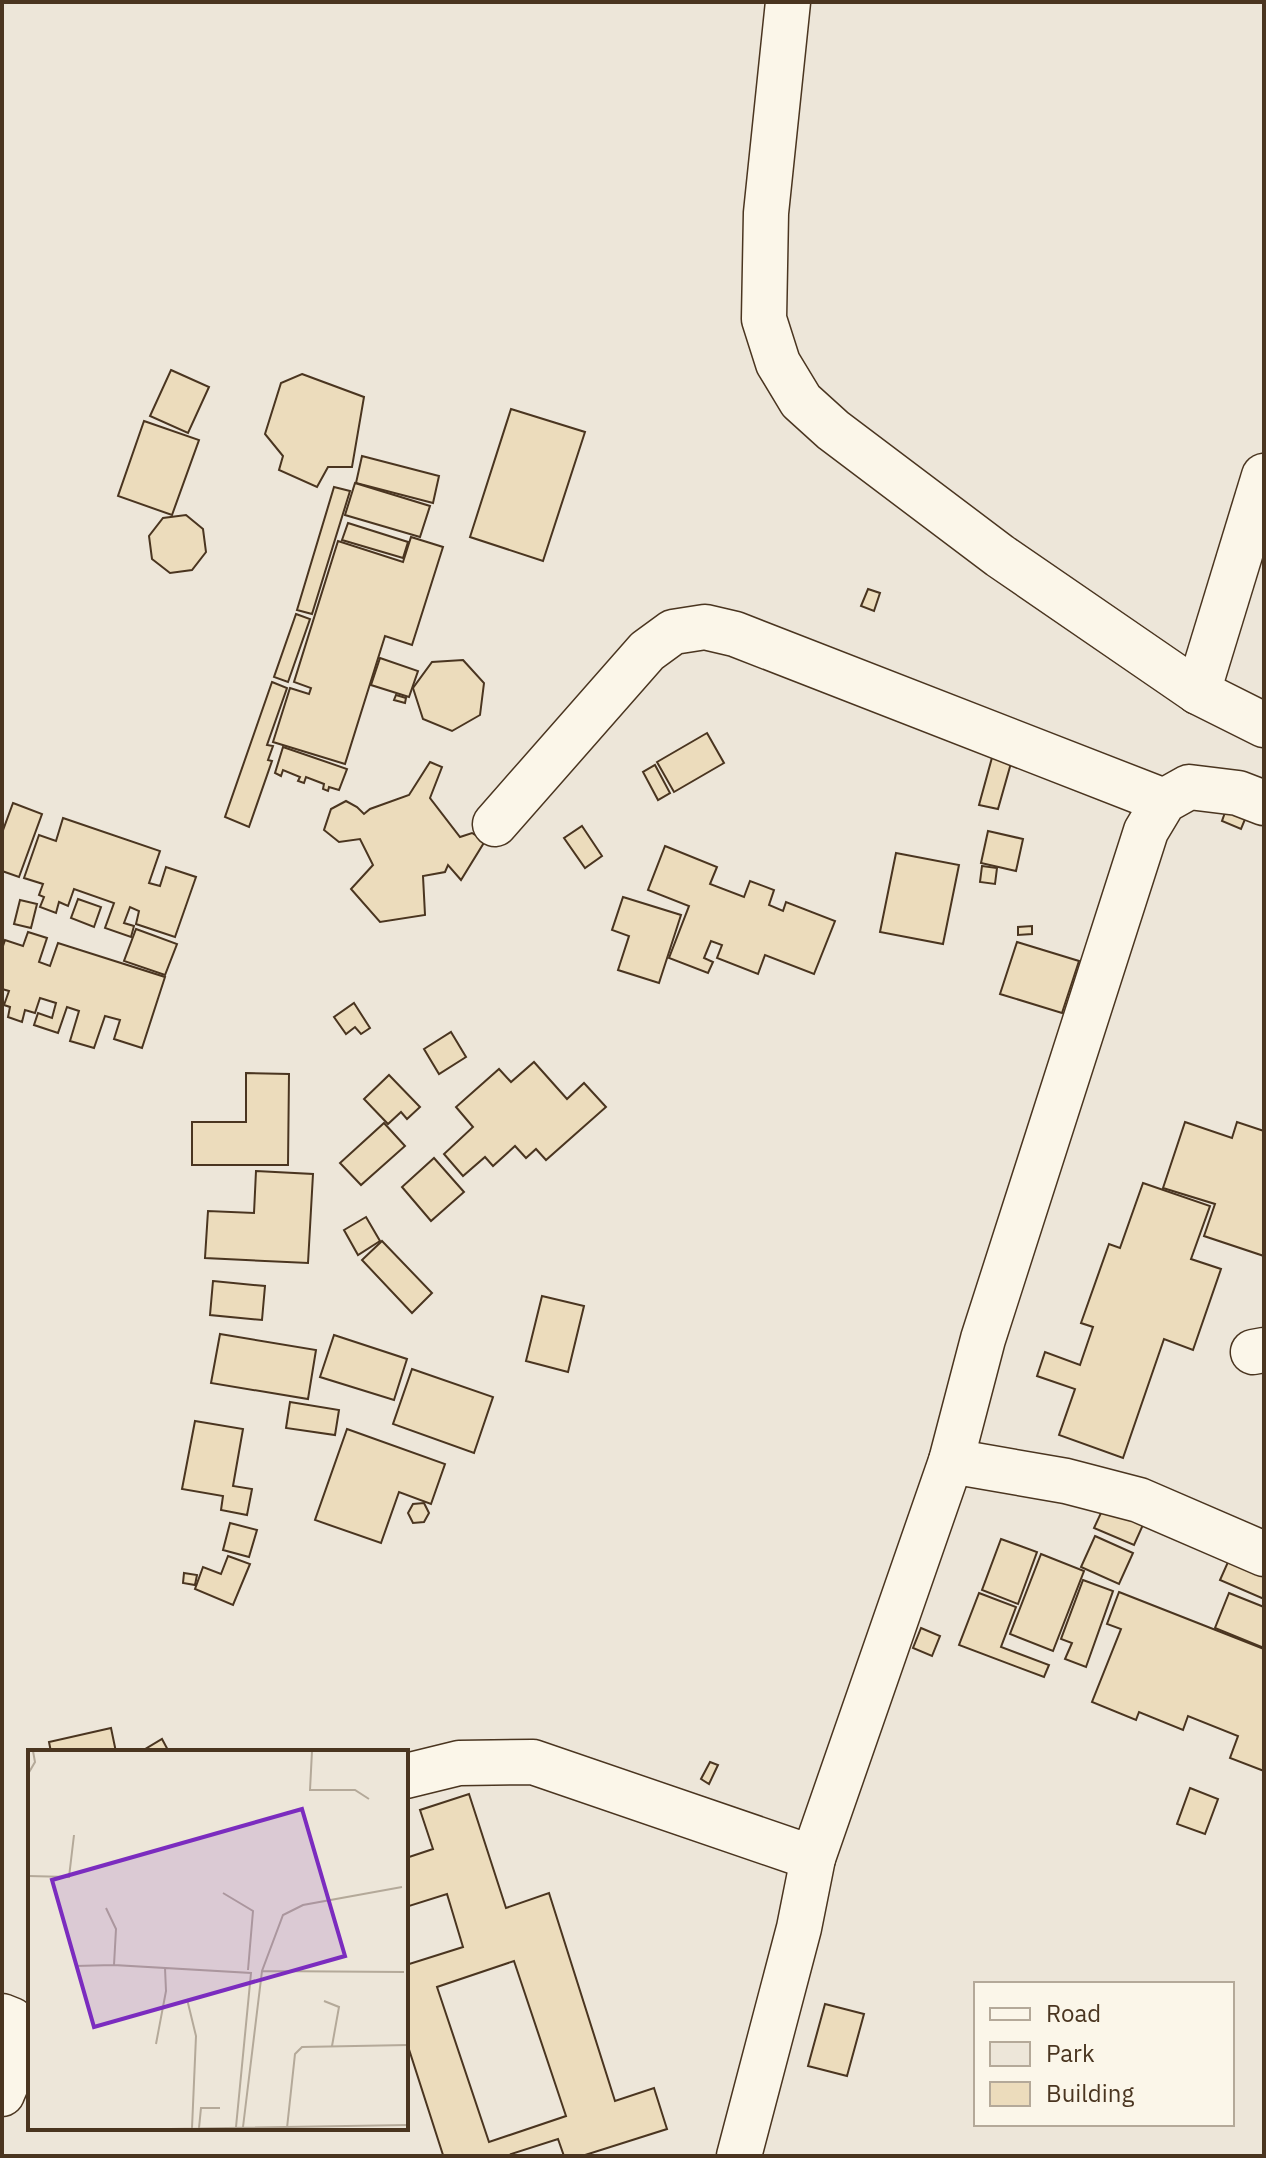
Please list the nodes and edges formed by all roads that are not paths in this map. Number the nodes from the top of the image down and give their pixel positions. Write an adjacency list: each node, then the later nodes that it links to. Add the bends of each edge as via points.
1 (788, 2): 3 (street, via 766,213 764,319 778,363 801,401 833,430 1000,556)
2 (1264, 476): 3 (street)
3 (1198, 692): 4 (street)
4 (1264, 725)
5 (1164, 801): 6 (street, via 1189,787 1238,793); 7 (street, via 705,627 673,632 647,651); 8 (street, via 1136,861 983,1339)
6 (1264, 803)
7 (495, 824)
8 (951, 1461): 9 (street, via 1139,1500); 11 (street)
9 (1264, 1554)
10 (408, 1776): 11 (street, via 459,1763 533,1762)
11 (813, 1858): 14 (street)
12 (2, 2016): 13 (street, via 12,2020 19,2052)
13 (2, 2094)
14 (739, 2156)

